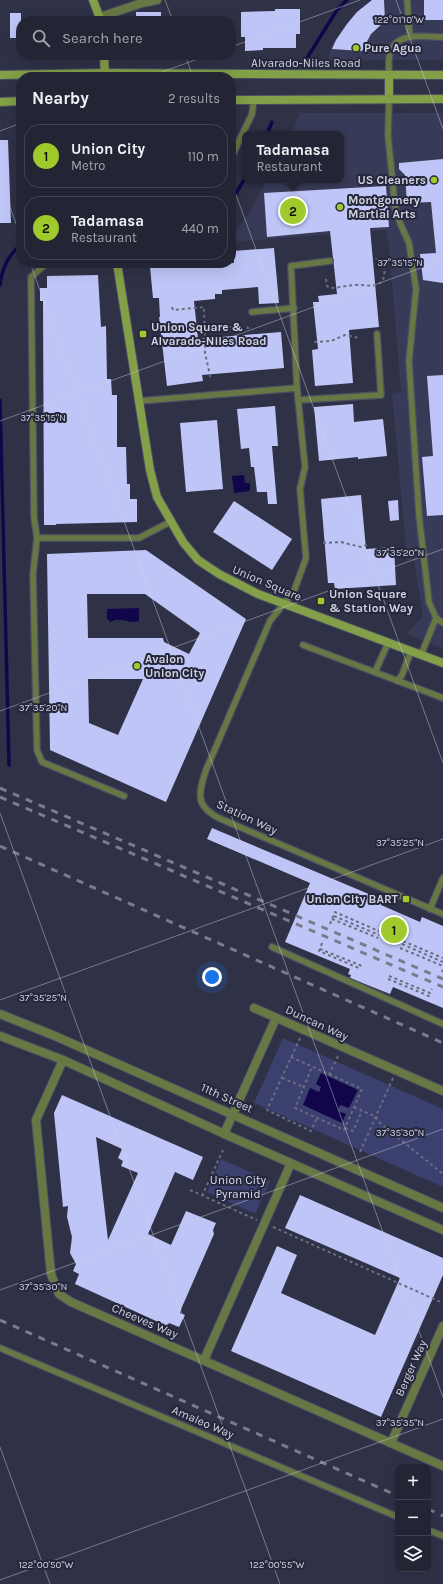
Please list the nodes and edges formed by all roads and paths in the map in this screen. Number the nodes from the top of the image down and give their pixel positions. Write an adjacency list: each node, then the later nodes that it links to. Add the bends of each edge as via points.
1 (93, 0): 4 (main road)
2 (158, 0): 5 (street, via 134,5)
3 (407, 0): 6 (lane)
4 (99, 16)
5 (107, 16)
6 (410, 37): 7 (lane); 14 (lane, via 400,40 393,46 389,54)
7 (443, 37)
8 (104, 60): 9 (main road)
9 (105, 72)
10 (0, 75): 11 (main road, Alvarado-Niles Road)
11 (16, 75)
12 (236, 75): 14 (main road, Alvarado-Niles Road)
13 (443, 75): 14 (main road, Alvarado-Niles Road)
14 (389, 76): 15 (main road)
15 (389, 99): 16 (main road); 18 (main road); 46 (lane, via 388,135 395,207 409,243 416,288 409,376 419,515 429,602)
16 (443, 99)
17 (236, 100): 18 (main road)
18 (254, 100): 21 (lane, via 252,114)
19 (0, 102): 20 (main road)
20 (16, 102)
21 (244, 131)
22 (242, 135): 23 (lane)
23 (236, 148)
24 (375, 258): 28 (path, via 383,261 385,269 383,281 375,285 330,288)
25 (330, 261): 30 (lane, via 291,266)
26 (41, 268): 42 (lane, via 31,277 34,517)
27 (118, 268): 40 (main road, Union Square)
28 (326, 279)
29 (172, 307): 33 (path, via 173,310 204,307)
30 (294, 308): 31 (lane); 38 (lane)
31 (252, 312)
32 (249, 328): 33 (path, via 229,327)
33 (205, 332): 37 (path, via 205,352)
34 (377, 334): 39 (lane, via 381,395)
35 (360, 338): 36 (path, via 345,335 331,341)
36 (314, 342)
37 (211, 380)
38 (297, 388): 39 (lane); 40 (lane)
39 (298, 400): 45 (lane, via 305,467 300,489 306,558 294,591)
40 (139, 401): 41 (main road, Union Square, via 150,470 157,497)
41 (170, 522): 42 (lane, via 139,538); 45 (main road, Union Square, via 194,555 208,567 239,586)
42 (37, 538): 56 (lane, via 33,574 37,750 42,762)
43 (323, 543): 44 (path, via 341,542 361,547)
44 (369, 544)
45 (283, 603): 48 (main road, Union Square); 58 (lane, Station Way, via 269,624 206,770 200,789 201,802 208,813 214,816)
46 (436, 618): 47 (lane); 51 (lane)
47 (443, 623)
48 (388, 643): 50 (main road, Union Square); 53 (lane)
49 (303, 645): 53 (lane)
50 (411, 651): 51 (main road, Union Square); 54 (lane)
51 (421, 655): 52 (main road, Union Square)
52 (443, 663)
53 (375, 672): 54 (lane)
54 (397, 681): 55 (lane)
55 (443, 698)
56 (124, 796)
57 (443, 878): 58 (lane)
58 (430, 908): 59 (lane, Station Way)
59 (443, 914)
60 (334, 916): 61 (path); 63 (path, via 335,912); 64 (path)
61 (332, 919): 62 (path); 65 (path)
62 (330, 924)
63 (381, 932)
64 (379, 935)
65 (378, 938)
66 (403, 941): 71 (path)
67 (322, 943): 74 (path, via 320,949)
68 (402, 944): 72 (path)
69 (272, 947): 82 (lane)
70 (400, 948): 73 (path)
71 (443, 958)
72 (443, 962)
73 (443, 966)
74 (361, 967)
75 (389, 976): 78 (path)
76 (388, 979): 78 (path, via 429,996)
77 (432, 989): 78 (path)
78 (430, 993)
79 (254, 1008): 81 (street)
80 (0, 1014): 98 (street, 11th Street)
81 (276, 1018): 83 (street, Duncan Way); 98 (street, Duncan Way)
82 (443, 1024)
83 (304, 1029): 85 (street, Duncan Way); 86 (path)
84 (0, 1036): 87 (street)
85 (342, 1048): 89 (street, Duncan Way); 90 (path)
86 (291, 1057): 88 (path); 91 (path)
87 (63, 1060): 102 (street); 115 (street, Cheeves Way, via 36,1120 50,1270 57,1291 71,1302)
88 (312, 1067): 90 (path); 92 (path)
89 (396, 1070): 93 (street, Duncan Way); 99 (path)
90 (330, 1075): 95 (path, via 362,1089)
91 (282, 1078): 92 (path); 100 (path, via 267,1110 311,1130)
92 (304, 1088): 100 (path, via 295,1108)
93 (443, 1091)
94 (254, 1104): 96 (path)
95 (354, 1107): 97 (path); 101 (path)
96 (252, 1108)
97 (362, 1111): 99 (path); 101 (path, via 353,1131)
98 (232, 1114): 102 (street, Duncan Way); 109 (street, 11th Street)
99 (376, 1117): 104 (path); 106 (path)
100 (317, 1118): 101 (path, via 344,1130)
101 (345, 1128)
102 (224, 1134): 105 (street)
103 (223, 1150): 108 (path)
104 (360, 1152)
105 (290, 1163): 110 (street); 111 (street)
106 (443, 1174)
107 (190, 1190): 108 (path)
108 (202, 1196): 110 (path)
109 (443, 1208)
110 (264, 1223): 112 (path); 115 (street)
111 (443, 1230)
112 (443, 1303)
113 (443, 1326): 116 (street, Berger Way)
114 (0, 1348): 118 (lane, Amaleo Way)
115 (204, 1360): 116 (street, Cheeves Way)
116 (391, 1443): 117 (street, Cheeves Way)
117 (443, 1466)
118 (395, 1516)
119 (431, 1531): 120 (lane)
120 (443, 1536)

